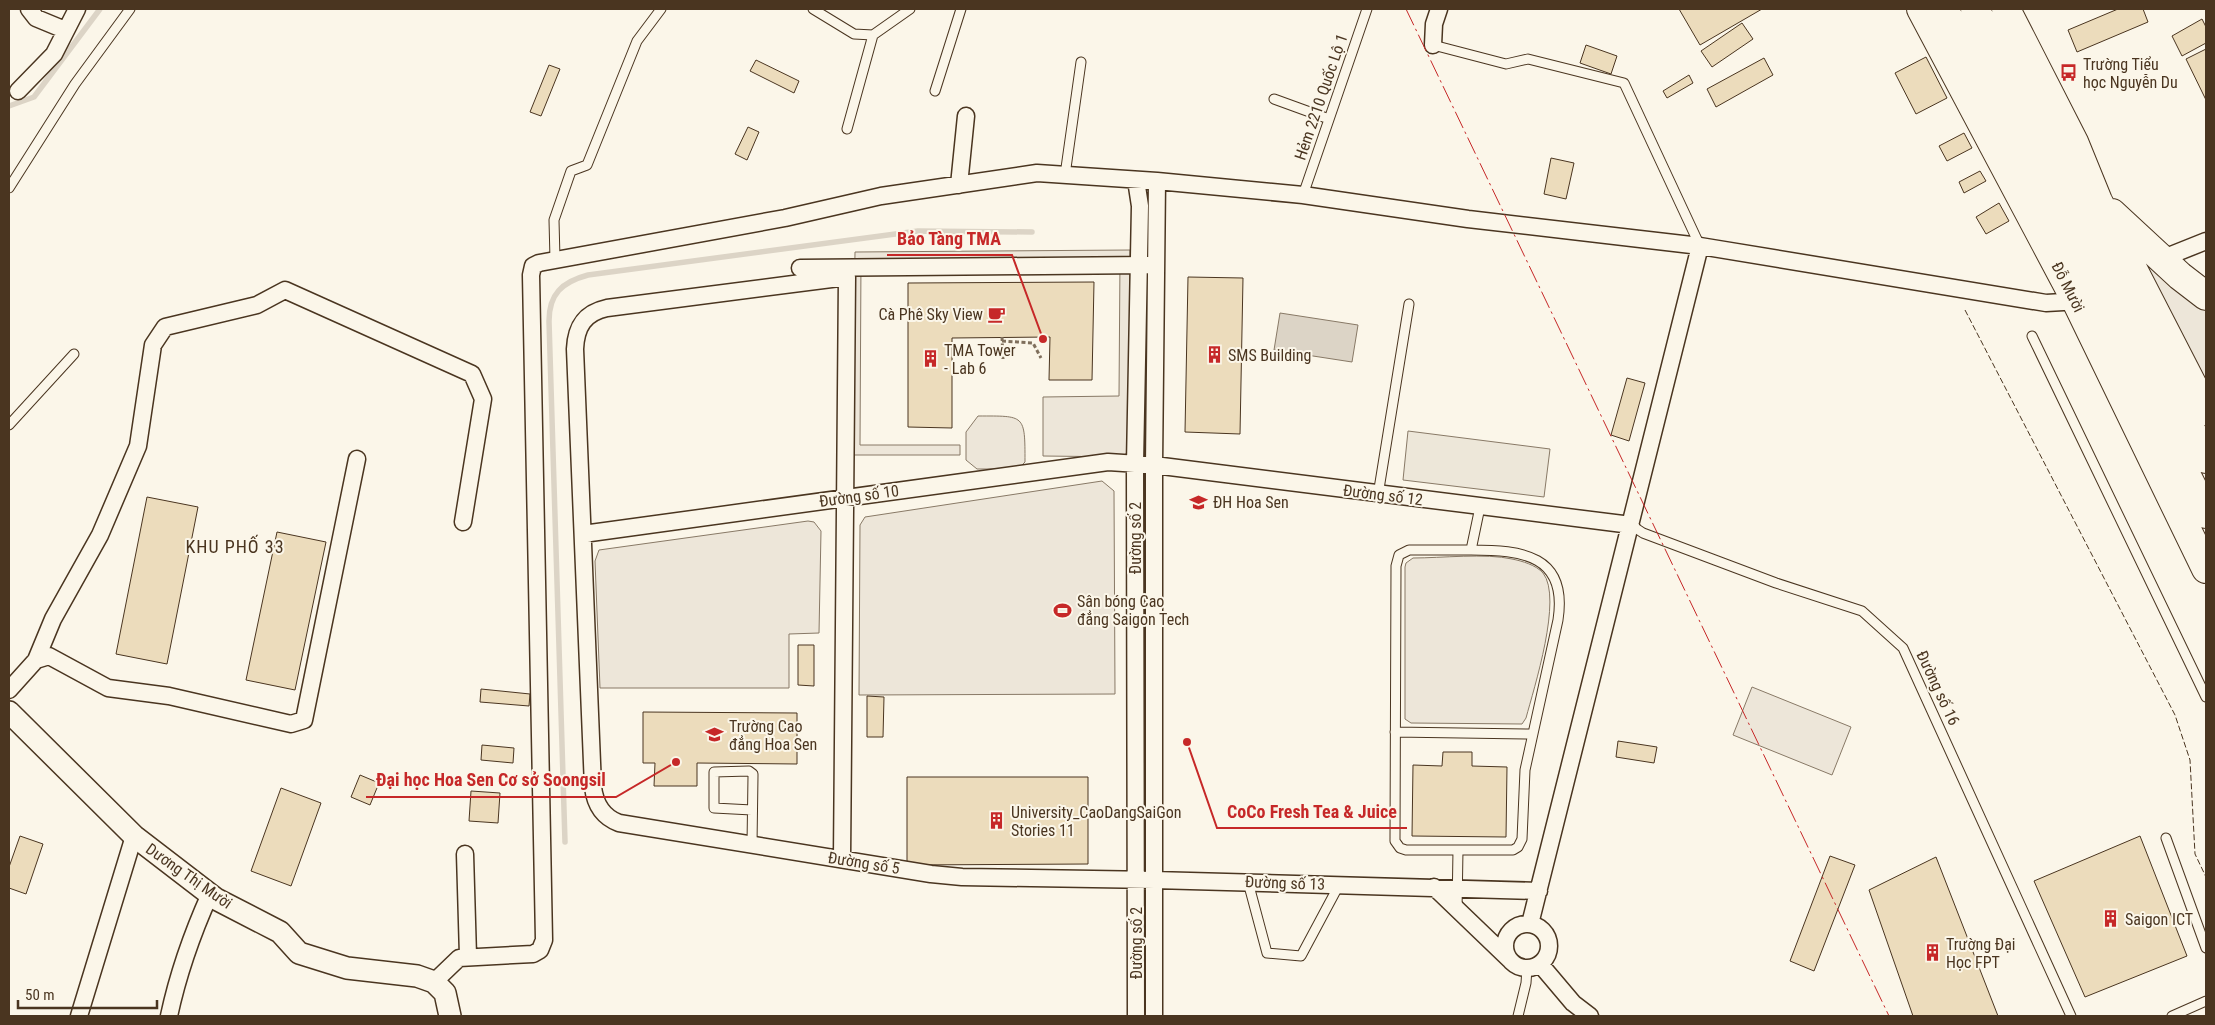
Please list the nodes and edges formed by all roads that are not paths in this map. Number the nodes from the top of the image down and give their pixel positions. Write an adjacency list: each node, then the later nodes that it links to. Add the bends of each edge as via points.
1 (30, 9): 14 (street, via 36,18)
2 (76, 9): 14 (street)
3 (130, 9): 29 (lane, via 74,84)
4 (661, 9): 35 (lane, via 636,41 587,165 571,171 554,220)
5 (813, 9): 15 (lane, via 854,34)
6 (910, 9): 15 (lane)
7 (961, 9): 19 (lane)
8 (1366, 9): 22 (lane, Hẻm 2210 Quốc Lộ 1)
9 (1439, 9): 16 (street)
10 (1921, 9): 40 (highway, Đỗ Mười)
11 (1944, 9): 40 (highway, Đỗ Mười)
12 (1975, 9): 24 (highway)
13 (2006, 9): 31 (highway, via 2074,142)
14 (65, 30): 18 (street, via 54,54)
15 (873, 35): 23 (lane)
16 (1433, 45): 33 (lane, via 1506,64 1528,59 1624,83)
17 (1081, 62): 25 (lane)
18 (18, 91)
19 (934, 91)
20 (1274, 99): 22 (lane)
21 (966, 116): 28 (street)
22 (1329, 119): 30 (lane, Hẻm 2210 Quốc Lộ 1)
23 (847, 130)
24 (2053, 157): 31 (highway); 47 (highway)
25 (1065, 175): 26 (street); 28 (street, via 1037,173)
26 (1136, 180): 27 (street); 36 (street, Đường số 2, via 1140,206)
27 (1156, 181): 30 (street); 37 (street, Đường số 2)
28 (959, 185): 35 (street, via 881,196 785,218)
29 (9, 188)
30 (1303, 195): 33 (street, via 1468,219)
31 (2098, 201): 34 (highway); 44 (highway)
32 (2206, 241): 34 (street)
33 (1700, 246): 40 (street, via 2046,303); 55 (street)
34 (2161, 258): 39 (highway)
35 (555, 259): 85 (street, via 536,264 531,275 544,940 540,950 533,954)
36 (1138, 265): 37 (street); 38 (street); 48 (street, Đường số 2)
37 (1156, 265): 49 (street, Đường số 2)
38 (800, 268)
39 (2206, 296)
40 (2087, 301): 53 (highway, Đỗ Mười); 58 (highway, Đỗ Mười)
41 (1410, 304): 50 (lane)
42 (2032, 336): 63 (lane)
43 (74, 354): 45 (lane)
44 (2206, 411)
45 (9, 425)
46 (357, 459): 61 (street, via 304,720 291,724 169,696 108,688 49,656)
47 (2206, 459)
48 (1135, 463): 49 (street, Đường số 12); 51 (street, Đường số 10, via 1100,463); 59 (street, Đường số 2)
49 (1154, 465): 50 (street, Đường số 12); 60 (street, Đường số 2)
50 (1378, 495): 52 (street, Đường số 12)
51 (845, 498): 56 (street, Đường số 10); 56 (street, via 847,277 607,308 586,317 577,331 575,349); 73 (street)
52 (1480, 507): 55 (street, Đường số 12); 57 (lane)
53 (2206, 514)
54 (463, 522): 61 (street, via 483,398 472,374 285,290 257,305 165,327 153,345 138,446 100,536 53,619)
55 (1631, 525): 80 (street); 97 (lane, Đường số 16, via 1643,533 1862,611 1903,648)
56 (583, 534): 70 (street, Đường số 5, via 593,788 599,808 619,823)
57 (1471, 550): 65 (lane, via 1410,550 1397,558); 66 (lane, via 1524,554 1546,566 1556,582 1559,611)
58 (2206, 569)
59 (1135, 654): 60 (street); 74 (street, Đường số 2)
60 (1154, 654): 75 (street, Đường số 2)
61 (36, 660): 62 (street)
62 (9, 690)
63 (2206, 697)
64 (9, 712): 68 (street, Dương Thị Mười)
65 (1395, 732): 66 (lane); 71 (lane, via 1397,845 1406,850)
66 (1532, 734): 71 (lane, via 1525,770 1522,839 1518,848 1509,851)
67 (752, 810): 67 (lane, via 751,772 714,772 714,808); 70 (lane)
68 (134, 836): 81 (street, Dương Thị Mười); 90 (street)
69 (2166, 838): 84 (lane)
70 (752, 844): 73 (street, Đường số 5)
71 (1458, 850): 79 (lane)
72 (465, 854): 85 (street)
73 (842, 859): 74 (street, Đường số 5, via 962,877)
74 (1137, 880): 75 (street, Đường số 13); 93 (street, Đường số 2)
75 (1154, 880): 76 (street, Đường số 13); 94 (street, Đường số 2)
76 (1248, 882): 77 (street, Đường số 13); 77 (lane, via 1267,952 1300,956)
77 (1339, 885): 78 (street, Đường số 13)
78 (1434, 887): 79 (street, Đường số 13); 82 (street)
79 (1458, 888): 80 (street, Đường số 13); 82 (lane)
80 (1539, 891): 83 (street)
81 (210, 894): 88 (street, Dương Thị Mười, via 280,932 299,954 347,968 416,976); 91 (street, via 193,930)
82 (1457, 910): 86 (street)
83 (1530, 924): 86 (street, via 1517,926 1507,936 1505,950); 87 (street, via 1542,930 1549,942 1547,956)
84 (2206, 948)
85 (468, 956): 88 (street, via 452,962)
86 (1512, 962): 87 (street)
87 (1534, 966): 95 (lane); 96 (street)
88 (434, 982): 92 (street, via 445,993)
89 (2206, 1001): 98 (lane)
90 (79, 1016)
91 (169, 1016)
92 (450, 1016)
93 (1136, 1016)
94 (1154, 1016)
95 (1518, 1016)
96 (1590, 1016)
97 (2071, 1016)
98 (2172, 1016)

